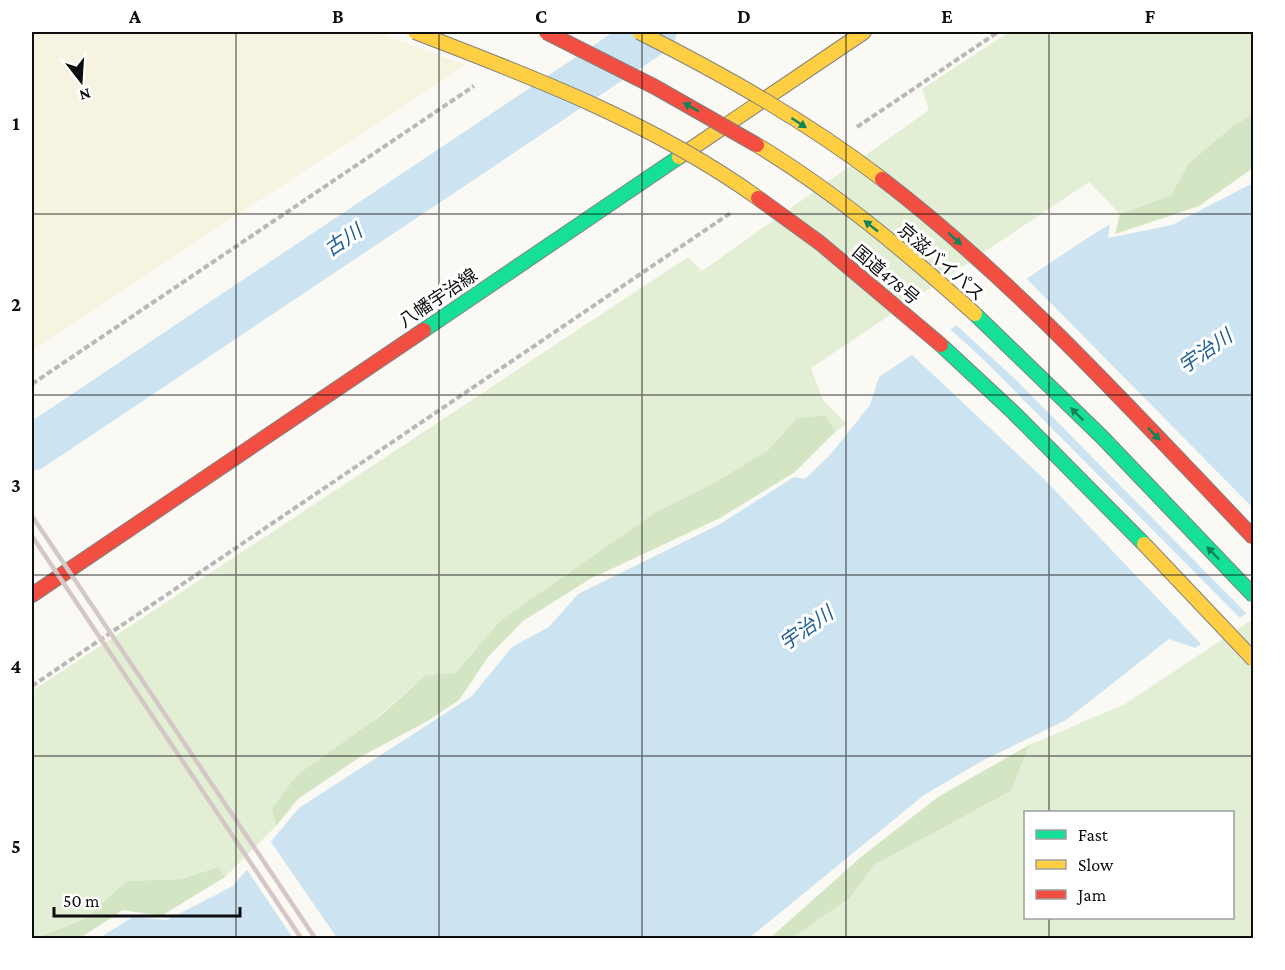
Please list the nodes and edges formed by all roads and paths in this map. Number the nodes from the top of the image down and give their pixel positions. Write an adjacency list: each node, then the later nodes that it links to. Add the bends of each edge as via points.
1 (415, 32): 13 (main road, 国道478号, bridge, via 519,72 639,126 750,192 849,266 1035,435)
2 (546, 32): 12 (main road, 京滋バイパス, one-way to 2, bridge, via 1069,406 908,254 827,192 740,134)
3 (639, 32): 10 (main road, 京滋バイパス, one-way to 10, bridge, via 770,104 855,160 938,224 1017,295)
4 (864, 32): 11 (main road, 八幡宇治線)
5 (998, 32): 7 (path)
6 (475, 85): 9 (path)
7 (851, 131)
8 (734, 211): 14 (path)
9 (32, 384)
10 (1254, 538)
11 (32, 595)
12 (1254, 596)
13 (1254, 660)
14 (32, 686)

